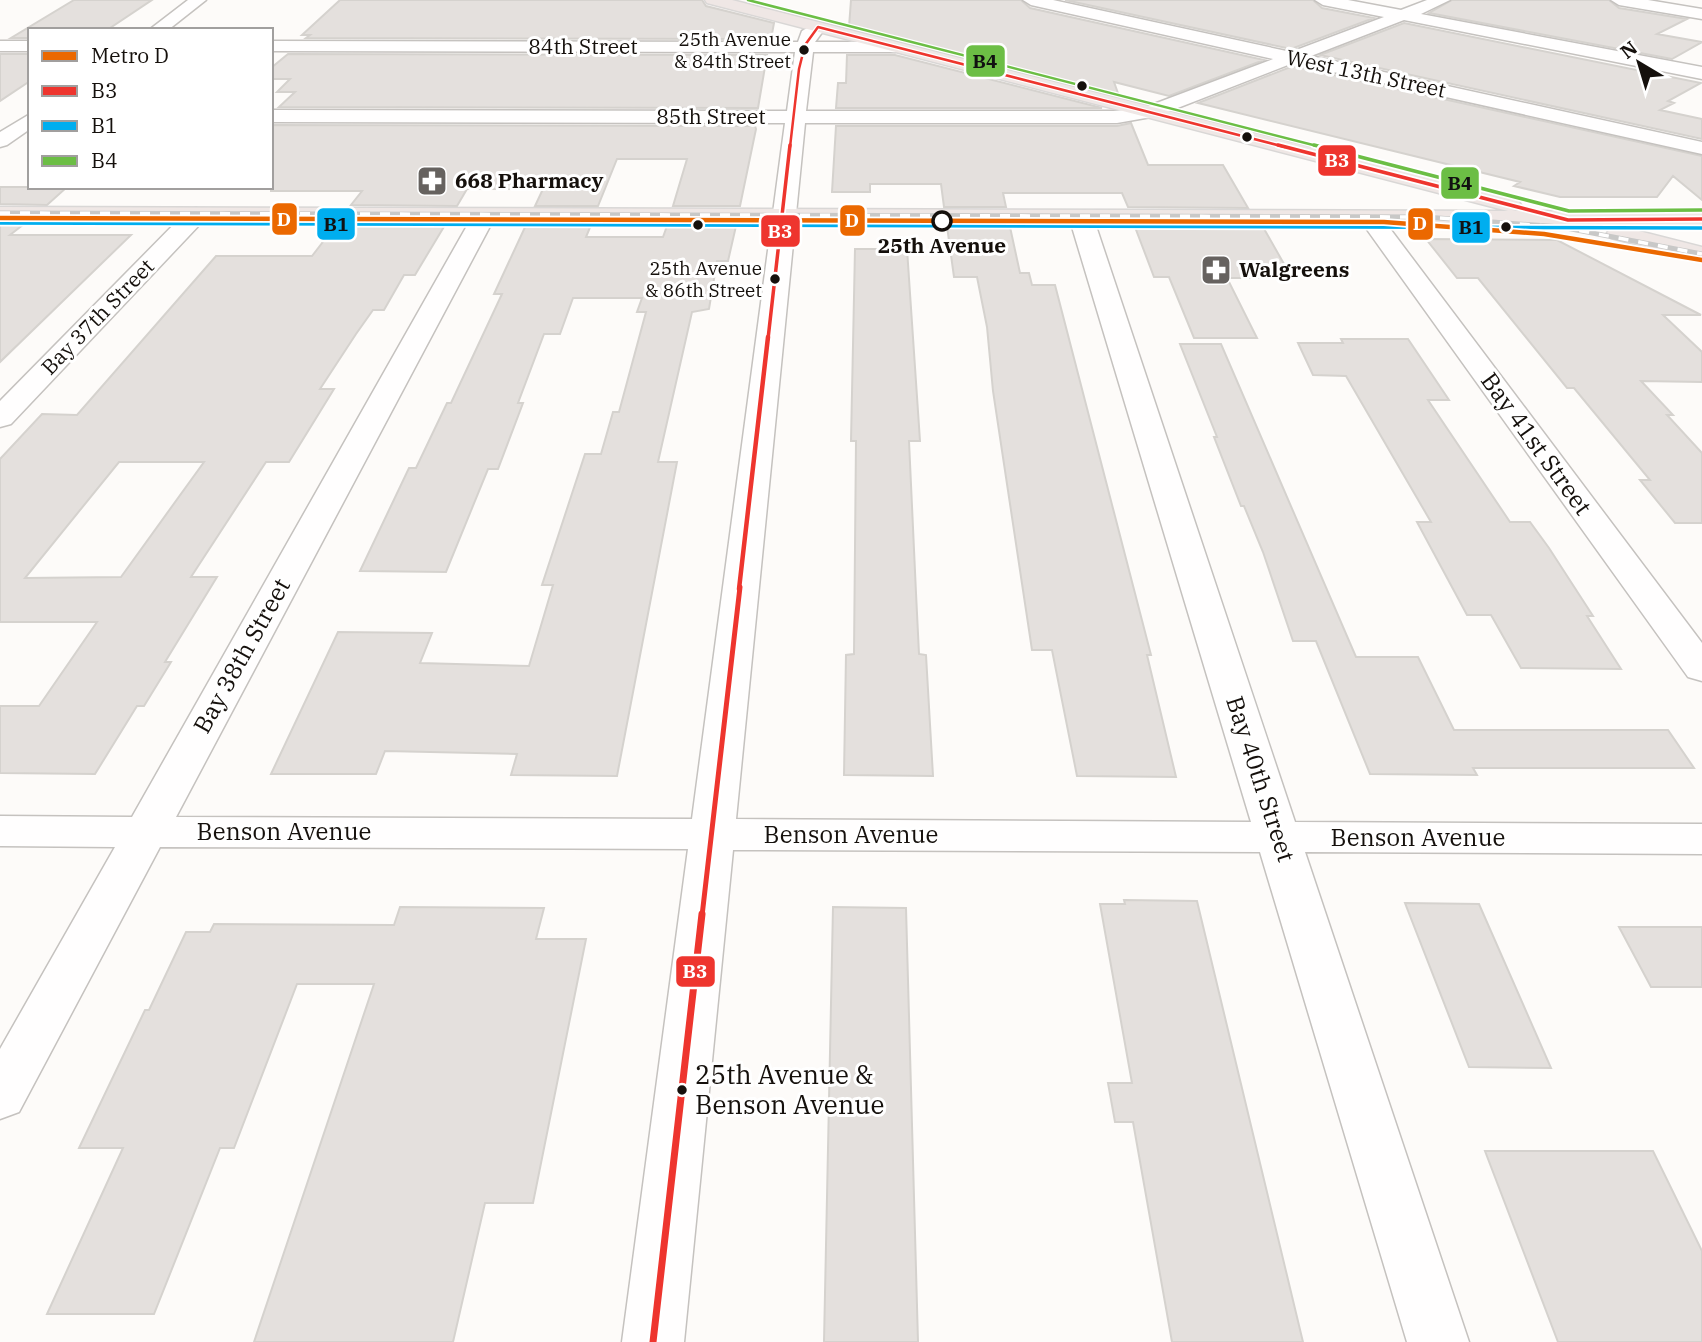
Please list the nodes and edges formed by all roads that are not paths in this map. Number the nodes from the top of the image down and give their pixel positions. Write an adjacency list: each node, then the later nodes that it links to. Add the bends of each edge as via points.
1 (198, 0): 10 (street)
2 (713, 0): 9 (main road)
3 (1031, 0): 16 (street, West 13th Street)
4 (1323, 0): 8 (street)
5 (1442, 0): 8 (street, 85th Street)
6 (1619, 0): 7 (street)
7 (1702, 14)
8 (1402, 15): 16 (street, 85th Street); 17 (street)
9 (818, 27): 14 (street, via 808,35); 15 (main road)
10 (160, 28)
11 (0, 46): 12 (street)
12 (28, 46)
13 (273, 46): 14 (street, 84th Street)
14 (804, 47): 15 (street, 84th Street); 21 (street)
15 (895, 47): 18 (main road)
16 (1293, 58): 18 (street, 85th Street); 25 (street, West 13th Street)
17 (1702, 73)
18 (1150, 112): 21 (street, 85th Street, via 1117,117); 33 (main road)
19 (0, 115): 22 (street)
20 (273, 116): 21 (street, 85th Street)
21 (795, 117): 29 (street)
22 (28, 118)
23 (28, 120): 24 (street)
24 (0, 141)
25 (1702, 148)
26 (0, 214): 27 (main road)
27 (196, 215): 28 (main road); 35 (street, Bay 37th Street)
28 (484, 215): 29 (main road); 38 (street, Bay 38th Street)
29 (783, 216): 30 (main road); 39 (street)
30 (1081, 217): 31 (main road); 40 (street, Bay 40th Street)
31 (1371, 219): 33 (main road); 36 (street, Bay 41st Street)
32 (1702, 219): 33 (main road)
33 (1568, 220): 34 (main road)
34 (1702, 254)
35 (0, 418)
36 (1702, 669)
37 (0, 831): 38 (street, Benson Avenue)
38 (146, 832): 39 (street, Benson Avenue); 42 (street, Bay 38th Street)
39 (710, 835): 40 (street, Benson Avenue); 43 (street)
40 (1279, 837): 41 (street, Benson Avenue); 44 (street, Bay 40th Street)
41 (1702, 839)
42 (0, 1097)
43 (653, 1342)
44 (1438, 1342)

